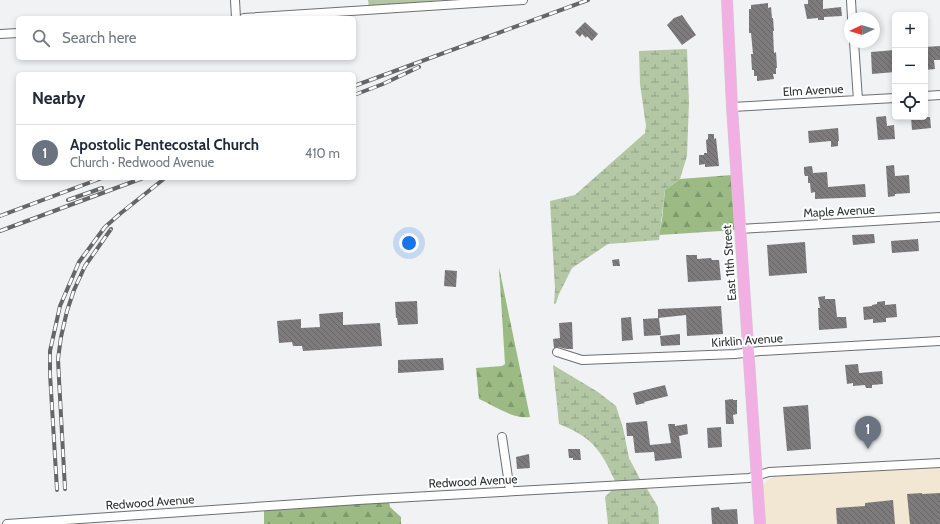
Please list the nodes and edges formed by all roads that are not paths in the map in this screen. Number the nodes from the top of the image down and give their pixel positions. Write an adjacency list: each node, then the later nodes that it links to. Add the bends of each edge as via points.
1 (235, 0): 6 (street)
2 (523, 0): 7 (street)
3 (727, 0): 15 (main road, East 11th Street)
4 (851, 0): 5 (street)
5 (852, 12)
6 (236, 16)
7 (275, 16)
8 (16, 33): 9 (street)
9 (0, 34)
10 (854, 48): 14 (street)
11 (940, 95): 12 (street)
12 (928, 96)
13 (892, 98): 14 (street, Elm Avenue)
14 (858, 100): 15 (street, Elm Avenue)
15 (732, 107): 17 (main road, East 11th Street)
16 (940, 217): 17 (street, Maple Avenue)
17 (740, 229): 20 (main road, East 11th Street)
18 (940, 341): 20 (street, Kirklin Avenue)
19 (557, 352): 20 (street, Kirklin Avenue, via 582,360)
20 (748, 352): 23 (main road, East 11th Street)
21 (502, 437): 24 (street)
22 (940, 463): 23 (street, Redwood Avenue, via 769,472)
23 (756, 476): 24 (street, Redwood Avenue); 27 (main road, East 11th Street)
24 (510, 491): 25 (street, Redwood Avenue)
25 (31, 523): 26 (street, Redwood Avenue)
26 (7, 524)
27 (760, 524)

